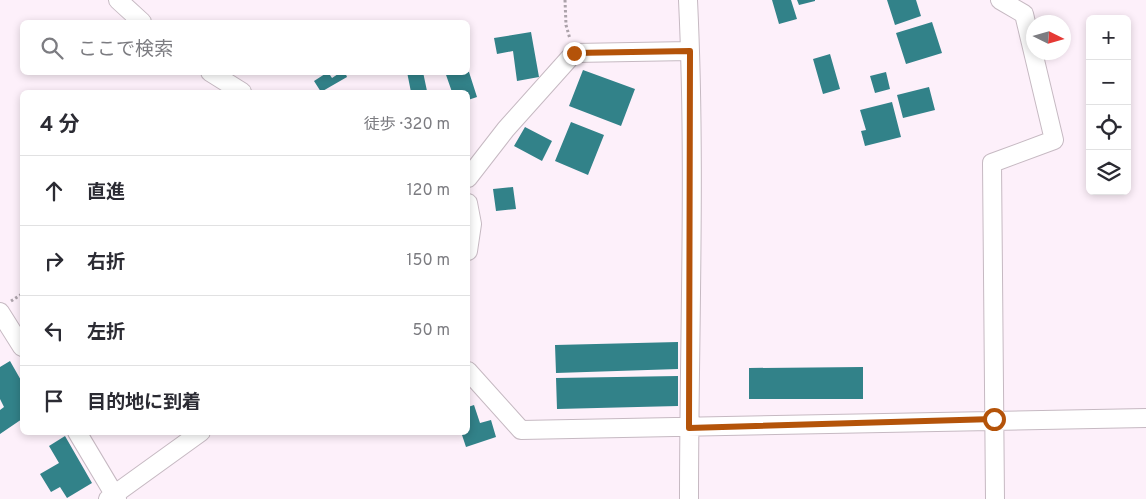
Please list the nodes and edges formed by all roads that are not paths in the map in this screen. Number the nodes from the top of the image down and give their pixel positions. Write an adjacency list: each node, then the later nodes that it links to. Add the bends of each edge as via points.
1 (118, 0): 4 (street)
2 (688, 0): 5 (street)
3 (1000, 0): 15 (street, via 1024,14 1054,140 992,163)
4 (140, 20)
5 (690, 51): 8 (street, via 574,53 506,129); 16 (street)
6 (215, 75): 7 (street)
7 (239, 90)
8 (470, 175)
9 (470, 214): 10 (street)
10 (470, 238)
11 (0, 312): 12 (street)
12 (20, 345)
13 (470, 373): 16 (street, via 521,430)
14 (1146, 418): 15 (street)
15 (994, 419): 16 (street); 21 (street)
16 (689, 428): 20 (street)
17 (79, 435): 19 (street)
18 (197, 435): 19 (street)
19 (114, 497)
20 (689, 499)
21 (995, 499)

